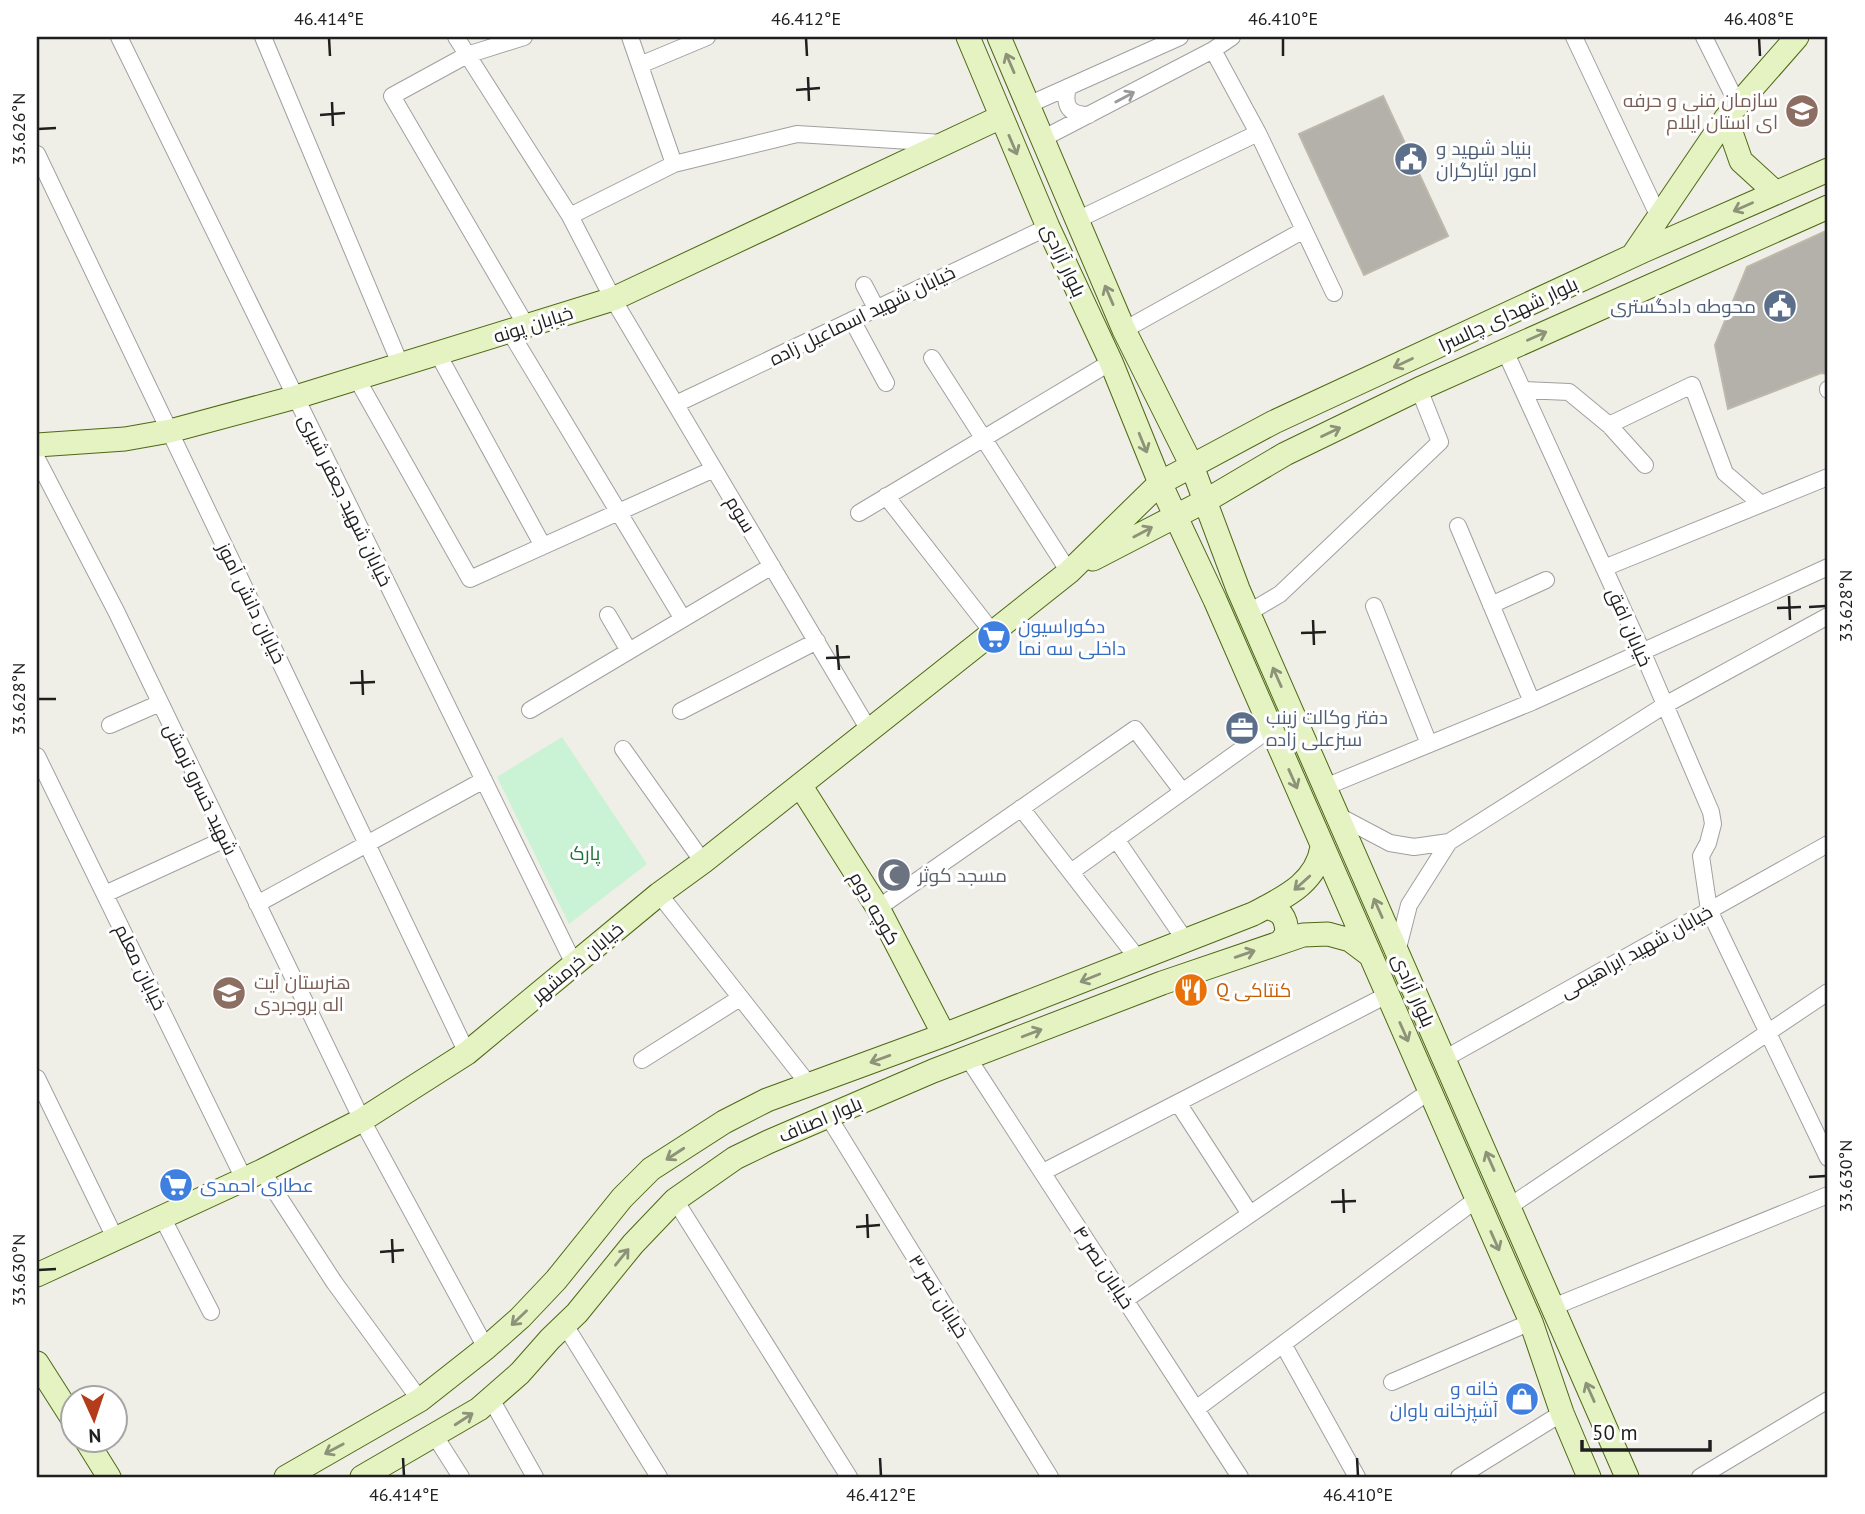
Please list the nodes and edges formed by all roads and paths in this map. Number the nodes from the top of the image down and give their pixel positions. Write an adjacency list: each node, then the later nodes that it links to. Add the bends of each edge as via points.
1 (118, 37): 54 (street, خیابان شهید جعفر شیری)
2 (264, 37): 47 (street)
3 (456, 37): 15 (street)
4 (524, 37): 15 (street)
5 (630, 37): 16 (street)
6 (707, 37): 16 (street)
7 (968, 37): 21 (main road, بلوار آزادی)
8 (999, 37): 18 (main road, بلوار آزادی, one-way to 8)
9 (1181, 37): 17 (street)
10 (1232, 37): 14 (street)
11 (1574, 37): 31 (street)
12 (1704, 37): 19 (street)
13 (1797, 37): 19 (main road)
14 (1213, 50): 20 (street, one-way to 14); 22 (street)
15 (467, 55): 30 (street); 41 (street, via 392,96)
16 (640, 65): 26 (street)
17 (1068, 87): 18 (street); 20 (street, via 1070,109 1077,115)
18 (1028, 105): 23 (main road, بلوار آزادی)
19 (1732, 111): 28 (main road, via 1741,161); 31 (main road)
20 (1089, 115): 23 (street)
21 (1001, 117): 24 (main road, خیابان پونه); 33 (main road, بلوار آزادی, one-way to 33)
22 (1258, 133): 32 (street); 34 (street)
23 (1042, 139): 32 (main road, بلوار آزادی)
24 (945, 143): 26 (street, via 797,134); 38 (main road, خیابان پونه)
25 (37, 154): 58 (street, خیابان دانش آموز)
26 (674, 164): 30 (street)
27 (1828, 170): 28 (main road, بلوار شهدای چالسرا)
28 (1776, 193): 35 (main road, بلوار شهدای چالسرا, one-way to 35)
29 (1828, 207): 43 (main road, بلوار شهدای چالسرا, one-way to 29)
30 (570, 216): 38 (street, سوم)
31 (1659, 218): 35 (main road)
32 (1077, 220): 42 (main road, بلوار آزادی, one-way to 32)
33 (1048, 227): 39 (street, خیابان شهید اسماعیل زاده); 46 (main road, بلوار آزادی)
34 (1304, 230): 37 (street); 42 (street)
35 (1633, 256): 56 (main road, بلوار شهدای چالسرا, one-way to 56)
36 (864, 285): 39 (street)
37 (1334, 293)
38 (613, 299): 41 (main road, خیابان پونه); 55 (street, سوم)
39 (876, 308): 40 (street, خیابان شهید اسماعیل زاده)
40 (852, 320): 50 (street); 55 (street, خیابان شهید اسماعیل زاده)
41 (518, 330): 44 (main road, خیابان پونه); 71 (street)
42 (1124, 330): 48 (main road, بلوار آزادی)
43 (1505, 351): 52 (main road, بلوار شهدای چالسرا); 53 (street, خیابان افق)
44 (438, 354): 47 (main road, خیابان پونه); 75 (street)
45 (932, 358): 59 (street)
46 (1111, 362): 51 (main road, بلوار آزادی); 59 (street)
47 (401, 366): 49 (main road, خیابان پونه)
48 (1147, 374): 51 (main road, via 1138,392 1128,394); 64 (main road, بلوار آزادی)
49 (357, 379): 54 (main road, خیابان پونه); 75 (street, via 470,579)
50 (886, 383)
51 (1120, 388): 67 (main road, بلوار آزادی, one-way to 67)
52 (1419, 388): 61 (main road, بلوار شهدای چالسرا, one-way to 52); 85 (street, via 1440,442 1280,594)
53 (1523, 390): 57 (street, via 1569,392); 78 (street, خیابان افق)
54 (296, 397): 58 (main road, خیابان پونه); 104 (street, خیابان شهید جعفر شیری)
55 (676, 404): 65 (street, سوم)
56 (1274, 422): 61 (main road, via 1270,442); 64 (main road, بلوار شهدای چالسرا)
57 (1609, 425): 63 (street); 70 (street, via 1692,385 1725,473)
58 (170, 431): 60 (main road, خیابان پونه); 113 (street, خیابان دانش آموز)
59 (982, 439): 68 (street); 79 (street)
60 (37, 445)
61 (1285, 454): 69 (main road, بلوار شهدای چالسرا)
62 (37, 459): 93 (street, شهید خسرو ترمش)
63 (1645, 465)
64 (1192, 466): 67 (main road, بلوار شهدای چالسرا); 69 (main road, بلوار آزادی)
65 (714, 469): 71 (street); 76 (street, سوم)
66 (1828, 477): 70 (street)
67 (1160, 483): 73 (main road, بلوار آزادی); 79 (main road, خیابان خرمشهر)
68 (886, 496): 72 (street); 89 (street)
69 (1207, 500): 73 (main road, بلوار شهدای چالسرا); 81 (main road, بلوار آزادی)
70 (1761, 504): 78 (street)
71 (619, 512): 75 (street); 88 (street)
72 (859, 513)
73 (1175, 515): 79 (main road, خیابان خرمشهر, one-way to 73); 82 (main road, بلوار آزادی)
74 (1458, 526): 83 (street)
75 (543, 546)
76 (772, 566): 88 (street); 90 (street, سوم)
77 (1828, 567): 91 (street)
78 (1604, 568): 91 (street, خیابان افق)
79 (1069, 572): 89 (main road, خیابان خرمشهر)
80 (1546, 580): 83 (street)
81 (1238, 589): 82 (main road, via 1228,587); 85 (main road, بلوار آزادی)
82 (1215, 600): 99 (main road, بلوار آزادی)
83 (1491, 605): 94 (street)
84 (1374, 606): 101 (street)
85 (1248, 613): 106 (main road, بلوار آزادی, one-way to 85)
86 (608, 615): 92 (street)
87 (1828, 616): 95 (street)
88 (683, 619): 92 (street)
89 (993, 633): 100 (main road, خیابان خرمشهر)
90 (817, 641): 97 (street); 100 (street, سوم)
91 (1642, 651): 94 (street); 95 (street, خیابان افق)
92 (629, 652): 96 (street)
93 (160, 702): 98 (street); 110 (street, شهید خسرو ترمش)
94 (1532, 702): 101 (street)
95 (1665, 705): 112 (street); 123 (street, خیابان افق, via 1712,812 1708,844 1701,856)
96 (530, 710)
97 (681, 711)
98 (110, 725)
99 (1271, 728): 107 (street); 115 (main road, بلوار آزادی, one-way to 115)
100 (869, 730): 105 (main road, خیابان خرمشهر)
101 (1429, 744): 106 (street)
102 (623, 749): 116 (street)
103 (37, 756): 118 (street, خیابان معلم)
104 (484, 780): 113 (street); 129 (street, خیابان شهید جعفر شیری)
105 (800, 785): 116 (main road, خیابان خرمشهر); 122 (main road, کوچه دوم)
106 (1325, 787): 109 (main road, بلوار آزادی)
107 (1182, 791): 108 (street, via 1135,729); 111 (street)
108 (1021, 808): 117 (street); 122 (street)
109 (1337, 815): 112 (street, via 1390,843 1414,847); 126 (main road, بلوار آزادی, one-way to 109)
110 (225, 839): 118 (street); 120 (street, شهید خسرو ترمش)
111 (1116, 839): 117 (street); 124 (street)
112 (1449, 842): 126 (street, via 1409,905)
113 (367, 844): 120 (street); 135 (street, خیابان دانش آموز)
114 (1828, 844): 123 (street, خیابان شهید ابراهیمی)
115 (1322, 847): 121 (main road, بلوار اصناف, one-way to 121, via 1320,861 1309,878); 127 (main road, بلوار آزادی)
116 (703, 862): 119 (main road, خیابان خرمشهر)
117 (1070, 872): 128 (street)
118 (105, 894): 147 (street, خیابان معلم)
119 (659, 894): 129 (main road, خیابان خرمشهر); 132 (street)
120 (257, 904): 144 (street, شهید خسرو ترمش)
121 (1266, 907): 124 (main road, بلوار اصناف); 125 (main road, via 1278,910 1286,920 1287,933)
122 (878, 908): 134 (main road, کوچه دوم)
123 (1709, 910): 133 (street, خیابان افق); 137 (street, خیابان شهید ابراهیمی)
124 (1185, 940): 128 (main road, بلوار اصناف)
125 (1281, 942): 127 (main road, بلوار اصناف, via 1303,934 1328,934 1350,940); 136 (main road, بلوار اصناف, one-way to 125)
126 (1397, 952): 137 (main road, بلوار آزادی)
127 (1370, 955): 131 (main road, بلوار آزادی)
128 (1138, 959): 134 (main road, بلوار اصناف, one-way to 134)
129 (574, 964): 135 (main road, خیابان خرمشهر)
130 (1828, 992): 133 (street)
131 (1387, 995): 141 (main road, بلوار آزادی, one-way to 141); 142 (street)
132 (740, 998): 138 (street); 140 (street)
133 (1768, 1034): 145 (street, خیابان افق); 151 (street)
134 (944, 1035): 140 (main road, بلوار اصناف, one-way to 140)
135 (467, 1053): 144 (main road, خیابان خرمشهر)
136 (968, 1058): 143 (main road, بلوار اصناف); 146 (street, خیابان نصر ۴)
137 (1444, 1059): 151 (main road, بلوار آزادی, one-way to 137)
138 (642, 1060)
139 (37, 1078): 154 (street)
140 (810, 1086): 162 (main road, بلوار اصناف, one-way to 162, via 767,1100 724,1122 651,1169 556,1280)
141 (1430, 1091): 149 (main road, بلوار آزادی); 152 (street)
142 (1178, 1103): 146 (street); 152 (street)
143 (828, 1116): 150 (main road, بلوار اصناف, via 735,1158); 180 (street, خیابان نصر ۳)
144 (362, 1120): 147 (main road, خیابان خرمشهر); 162 (street, شهید خسرو ترمش)
145 (1828, 1158)
146 (1043, 1172): 156 (street, خیابان نصر ۴)
147 (253, 1175): 153 (main road, خیابان خرمشهر); 167 (street, خیابان معلم)
148 (1828, 1195): 157 (street)
149 (1477, 1199): 159 (main road, بلوار آزادی, one-way to 159); 161 (street)
150 (675, 1200): 160 (main road, بلوار اصناف, one-way to 150); 179 (street)
151 (1510, 1206): 157 (main road, بلوار آزادی)
152 (1250, 1214): 156 (street)
153 (162, 1217): 154 (main road, خیابان خرمشهر); 158 (street)
154 (116, 1240): 155 (main road, خیابان خرمشهر)
155 (37, 1275)
156 (1125, 1300): 169 (street, خیابان نصر ۴)
157 (1553, 1307): 185 (main road, بلوار آزادی, one-way to 157)
158 (211, 1312)
159 (1531, 1322): 164 (street); 170 (main road, بلوار آزادی)
160 (565, 1325): 166 (main road, بلوار اصناف); 178 (street)
161 (1283, 1344): 169 (street); 182 (street)
162 (486, 1348): 167 (main road, بلوار اصناف)
163 (37, 1363): 165 (main road)
164 (1392, 1382)
165 (60, 1398)
166 (491, 1399): 171 (main road, بلوار اصناف, one-way to 166); 177 (street)
167 (420, 1400): 174 (main road, بلوار اصناف, one-way to 174)
168 (1828, 1401): 186 (street)
169 (1196, 1409): 181 (street, خیابان نصر ۴)
170 (1562, 1413): 183 (street); 184 (main road, بلوار آزادی)
171 (435, 1436): 175 (main road, بلوار اصناف); 176 (street)
172 (95, 1454): 173 (main road)
173 (110, 1477)
174 (286, 1477)
175 (362, 1477)
176 (461, 1477)
177 (535, 1477)
178 (659, 1477)
179 (849, 1477)
180 (1048, 1477)
181 (1240, 1477)
182 (1357, 1477)
183 (1459, 1477)
184 (1589, 1477)
185 (1627, 1477)
186 (1700, 1477)

